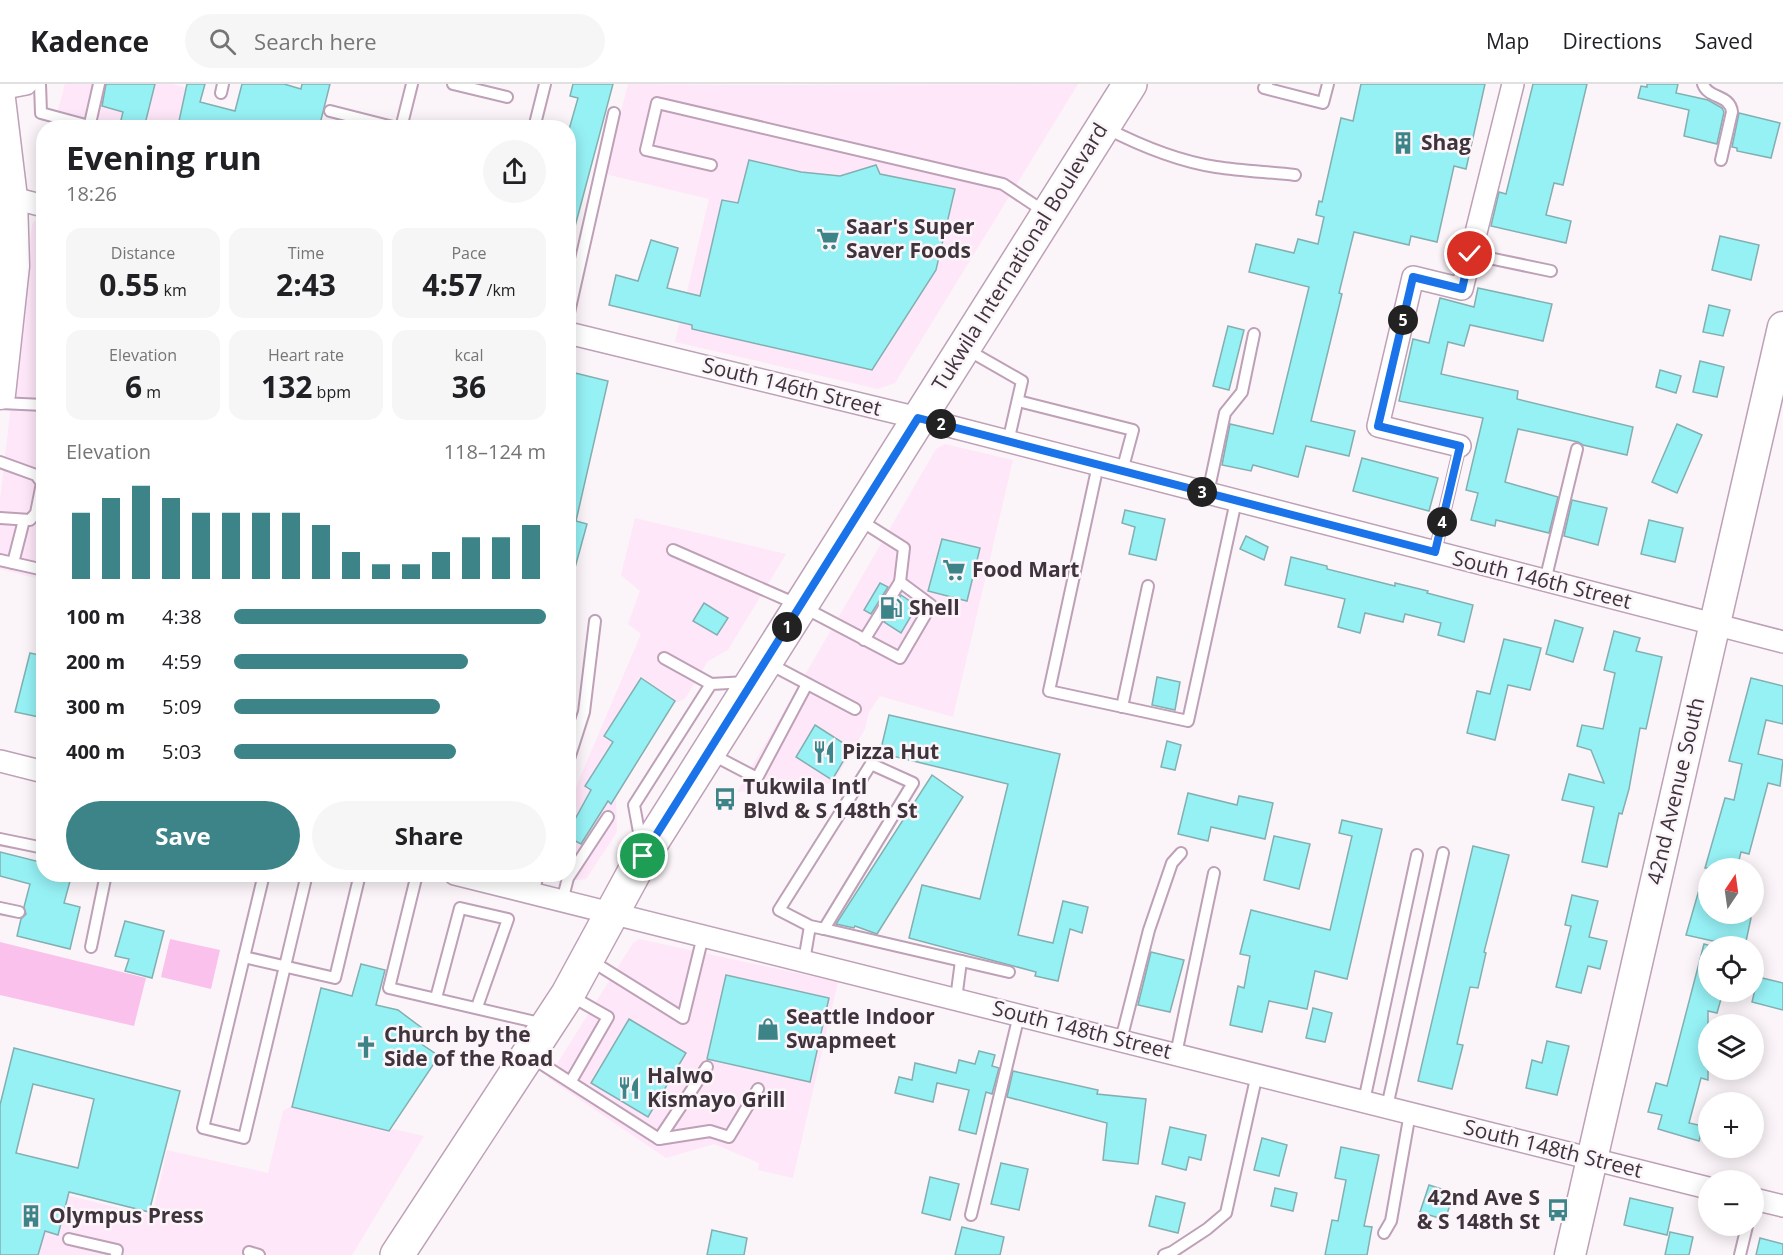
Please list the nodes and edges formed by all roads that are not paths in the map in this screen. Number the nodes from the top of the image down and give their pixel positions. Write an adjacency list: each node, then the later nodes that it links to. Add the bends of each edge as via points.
1 (26, 84): 12 (street)
2 (40, 84): 17 (lane, via 41,113)
3 (99, 84): 18 (lane)
4 (412, 84): 20 (lane)
5 (453, 84): 13 (lane)
6 (545, 84): 21 (lane)
7 (1130, 84): 22 (main road, Tukwila International Boulevard)
8 (1267, 84): 9 (lane, via 1264,88 1323,103)
9 (1328, 84)
10 (1513, 84): 29 (street)
11 (1703, 84): 23 (lane, via 1708,92 1727,100 1731,106)
12 (0, 88)
13 (507, 97)
14 (0, 99): 26 (street)
15 (330, 111): 19 (lane)
16 (614, 113): 31 (lane)
17 (65, 120)
18 (91, 120)
19 (367, 120)
20 (401, 120)
21 (536, 120)
22 (1103, 127): 25 (lane, via 1184,160); 28 (main road, Tukwila International Boulevard)
23 (1721, 160)
24 (711, 165): 28 (lane, via 646,150 657,103 1003,184)
25 (1295, 175)
26 (6, 197): 27 (street); 36 (street, via 14,266)
27 (36, 204)
28 (1048, 214): 35 (main road, Tukwila International Boulevard)
29 (1470, 254): 30 (lane); 42 (street, via 1462,289 1413,277 1378,426)
30 (1551, 271)
31 (576, 282)
32 (1783, 327): 64 (street, 42nd Avenue South)
33 (1254, 334): 48 (lane, via 1242,392 1225,413)
34 (576, 335): 40 (street, South 146th Street)
35 (963, 347): 37 (lane, via 1022,381); 40 (main road, Tukwila International Boulevard)
36 (0, 394)
37 (1018, 401): 41 (lane); 46 (lane, via 1132,430)
38 (0, 403): 39 (lane)
39 (36, 405)
40 (918, 418): 41 (street, South 146th Street); 52 (main road, Tukwila International Boulevard)
41 (1008, 442): 45 (street, South 146th Street)
42 (1460, 446): 55 (lane)
43 (1577, 448): 59 (lane)
44 (0, 462): 47 (lane)
45 (1098, 465): 46 (street, South 146th Street); 71 (lane, via 1049,691)
46 (1122, 471): 48 (street, South 146th Street)
47 (36, 477)
48 (1208, 493): 49 (street, South 146th Street)
49 (1236, 501): 55 (street, South 146th Street); 71 (lane, via 1188,721)
50 (36, 513): 53 (lane, via 30,520)
51 (0, 518): 53 (lane)
52 (856, 518): 61 (lane, via 904,548); 62 (main road, Tukwila International Boulevard)
53 (24, 520): 57 (lane)
54 (673, 550): 62 (lane)
55 (1435, 552): 59 (street, South 146th Street)
56 (0, 560): 57 (lane)
57 (13, 563): 58 (lane)
58 (36, 568)
59 (1545, 581): 64 (street, South 146th Street)
60 (1148, 586): 71 (lane)
61 (897, 587): 65 (lane); 65 (lane, via 931,605 900,658)
62 (801, 606): 65 (lane); 68 (main road, Tukwila International Boulevard)
63 (595, 621): 73 (lane, via 584,712)
64 (1714, 624): 66 (street, South 146th Street); 125 (street, 42nd Avenue South)
65 (864, 640)
66 (1783, 642)
67 (664, 658): 69 (lane)
68 (759, 672): 69 (lane); 70 (lane); 74 (main road, Tukwila International Boulevard)
69 (711, 684): 83 (lane, via 634,806)
70 (807, 684): 72 (lane); 74 (lane, via 757,778)
71 (1122, 707)
72 (855, 710)
73 (576, 737)
74 (708, 752): 83 (main road, Tukwila International Boulevard)
75 (0, 761): 76 (street)
76 (36, 770)
77 (608, 817): 84 (lane)
78 (0, 838): 79 (lane)
79 (36, 846)
80 (1181, 853): 114 (lane, via 1172,863 1149,930)
81 (1443, 853): 122 (lane)
82 (1418, 855): 121 (lane)
83 (643, 856): 97 (main road, Tukwila International Boulevard)
84 (576, 866)
85 (1214, 873): 115 (lane)
86 (104, 882): 101 (lane)
87 (262, 882): 102 (lane)
88 (305, 882): 106 (lane)
89 (358, 882): 106 (lane, via 335,978)
90 (415, 882): 109 (lane, via 389,988)
91 (519, 882): 93 (street, South 148th Street)
92 (567, 882): 94 (lane)
93 (536, 884): 94 (street, South 148th Street)
94 (562, 901): 97 (street, South 148th Street)
95 (0, 908): 96 (lane)
96 (19, 912)
97 (613, 914): 100 (street, South 148th Street); 103 (main road, Tukwila International Boulevard)
98 (810, 926): 99 (lane); 99 (lane, via 779,910 871,764 913,783); 104 (lane)
99 (824, 929): 105 (lane)
100 (703, 936): 103 (lane, via 683,1018); 104 (street, South 148th Street)
101 (91, 947)
102 (244, 957): 106 (lane); 106 (lane, via 203,1128 244,1138)
103 (587, 958): 108 (main road, Tukwila International Boulevard)
104 (804, 960): 110 (street, South 148th Street)
105 (961, 961): 107 (lane); 110 (lane)
106 (285, 966)
107 (1009, 972)
108 (568, 994): 113 (main road, Tukwila International Boulevard); 119 (lane, via 608,1017)
109 (436, 998): 111 (lane); 111 (lane, via 460,908 508,919)
110 (956, 999): 112 (street, South 148th Street)
111 (477, 1007): 113 (lane)
112 (1019, 1015): 114 (street, South 148th Street); 129 (lane)
113 (548, 1025): 116 (main road, Tukwila International Boulevard)
114 (1121, 1040): 115 (street, South 148th Street)
115 (1176, 1054): 118 (street, South 148th Street)
116 (528, 1055): 119 (lane); 134 (main road, Tukwila International Boulevard)
117 (707, 1067): 124 (lane)
118 (1257, 1074): 121 (street, South 148th Street); 135 (lane, via 1226,1213)
119 (571, 1081): 124 (lane)
120 (758, 1089): 124 (lane, via 729,1137 710,1131)
121 (1364, 1101): 122 (street, South 148th Street)
122 (1387, 1107): 123 (street, South 148th Street)
123 (1410, 1113): 125 (street, South 148th Street); 130 (lane, via 1391,1221)
124 (659, 1139)
125 (1593, 1160): 126 (street, South 148th Street); 136 (street, 42nd Avenue South)
126 (1698, 1186)
127 (1764, 1202): 128 (street)
128 (1783, 1206)
129 (971, 1215)
130 (1384, 1233)
131 (1745, 1236): 137 (lane)
132 (69, 1239): 133 (lane, via 117,1250)
133 (116, 1255)
134 (397, 1255)
135 (1164, 1255)
136 (1570, 1255)
137 (1740, 1255)

